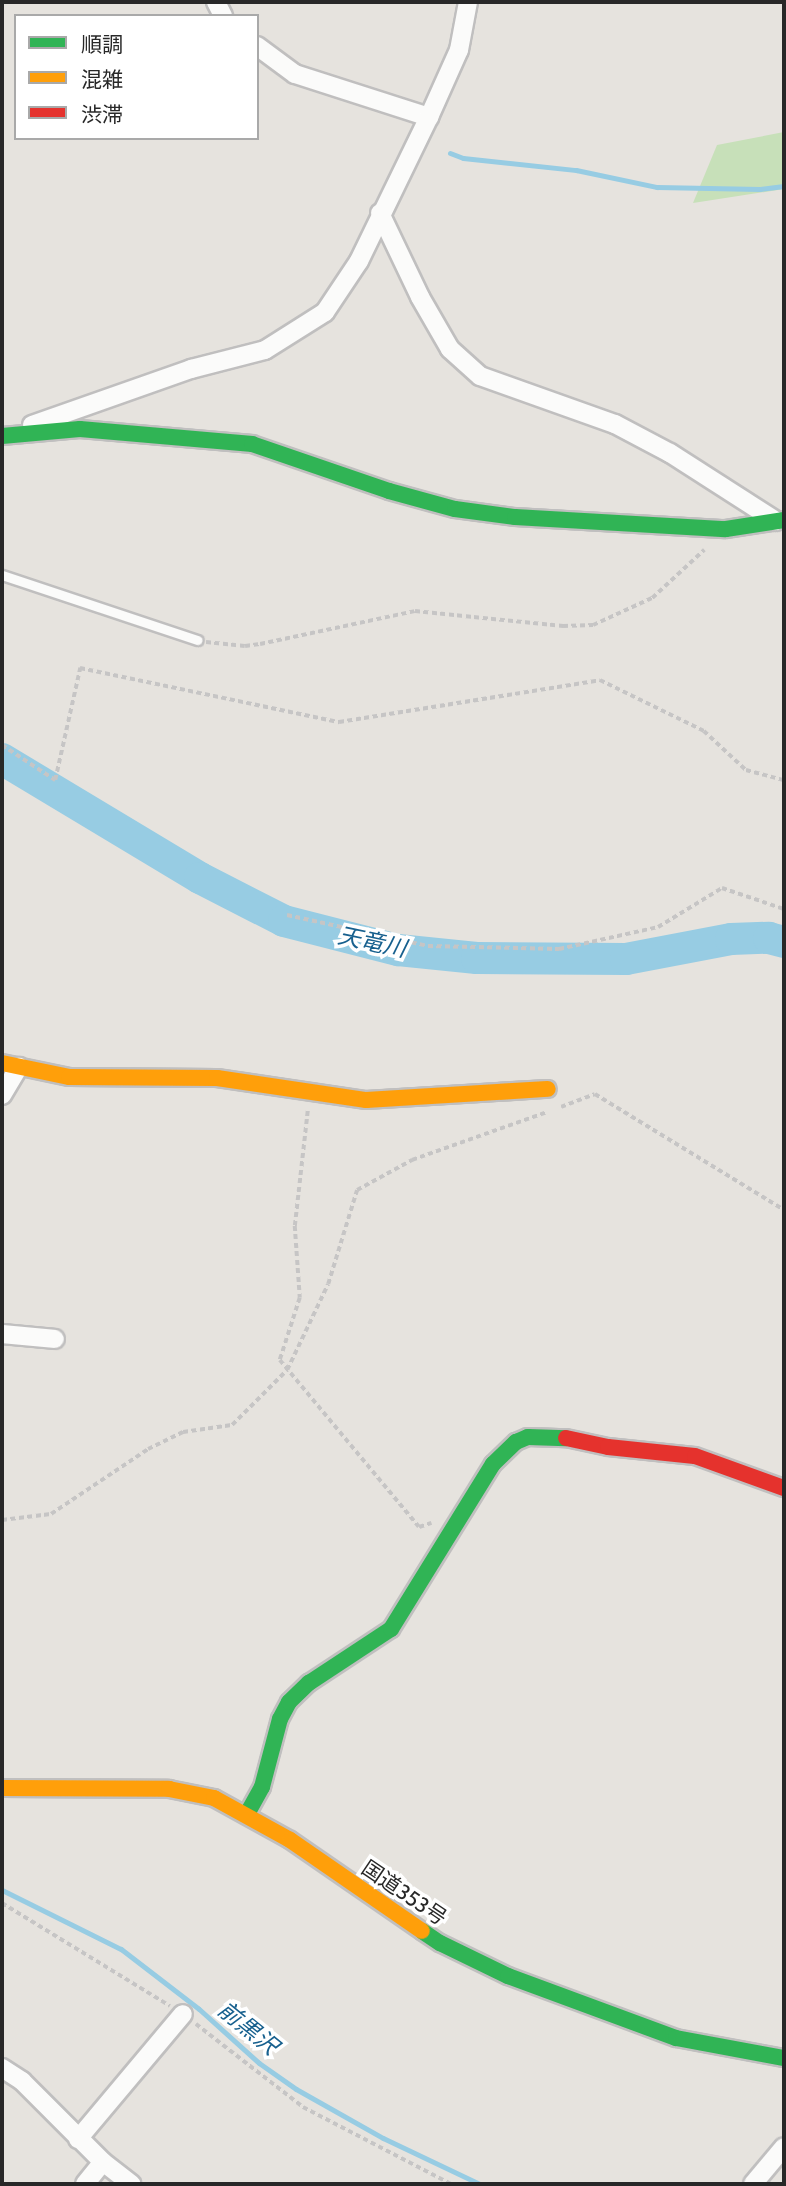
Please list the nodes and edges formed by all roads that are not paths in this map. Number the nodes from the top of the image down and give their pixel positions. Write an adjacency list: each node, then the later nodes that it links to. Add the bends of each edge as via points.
1 (468, 2): 3 (street, via 459,50)
2 (259, 48): 3 (street, via 295,74)
3 (429, 117): 4 (street)
4 (380, 213): 5 (street, via 359,261 325,312 265,350 191,369); 6 (street, via 419,297 450,349 480,376 615,424)
5 (4, 435): 6 (main road, via 80,429 252,444 389,491 455,509 515,517 726,529)
6 (782, 521)
7 (2, 575): 8 (lane)
8 (197, 640)
9 (10, 1065): 10 (main road, via 69,1077 217,1078 366,1100); 11 (street)
10 (548, 1089)
11 (2, 1096)
12 (2, 1334): 13 (street)
13 (55, 1339)
14 (784, 1488): 16 (main road, via 695,1456 554,1436 528,1437 516,1443 484,1477 391,1629 309,1683 289,1702 262,1787)
15 (2, 1788): 16 (main road, 国道353号, via 169,1789 214,1798)
16 (247, 1814): 18 (main road, 国道353号, via 440,1943 508,1976 676,2038)
17 (183, 2014): 20 (street)
18 (784, 2058)
19 (2, 2068): 20 (street, via 22,2081)
20 (78, 2139): 22 (street)
21 (784, 2147): 25 (street)
22 (103, 2162): 23 (street); 24 (street)
23 (85, 2184)
24 (131, 2184)
25 (753, 2184)

